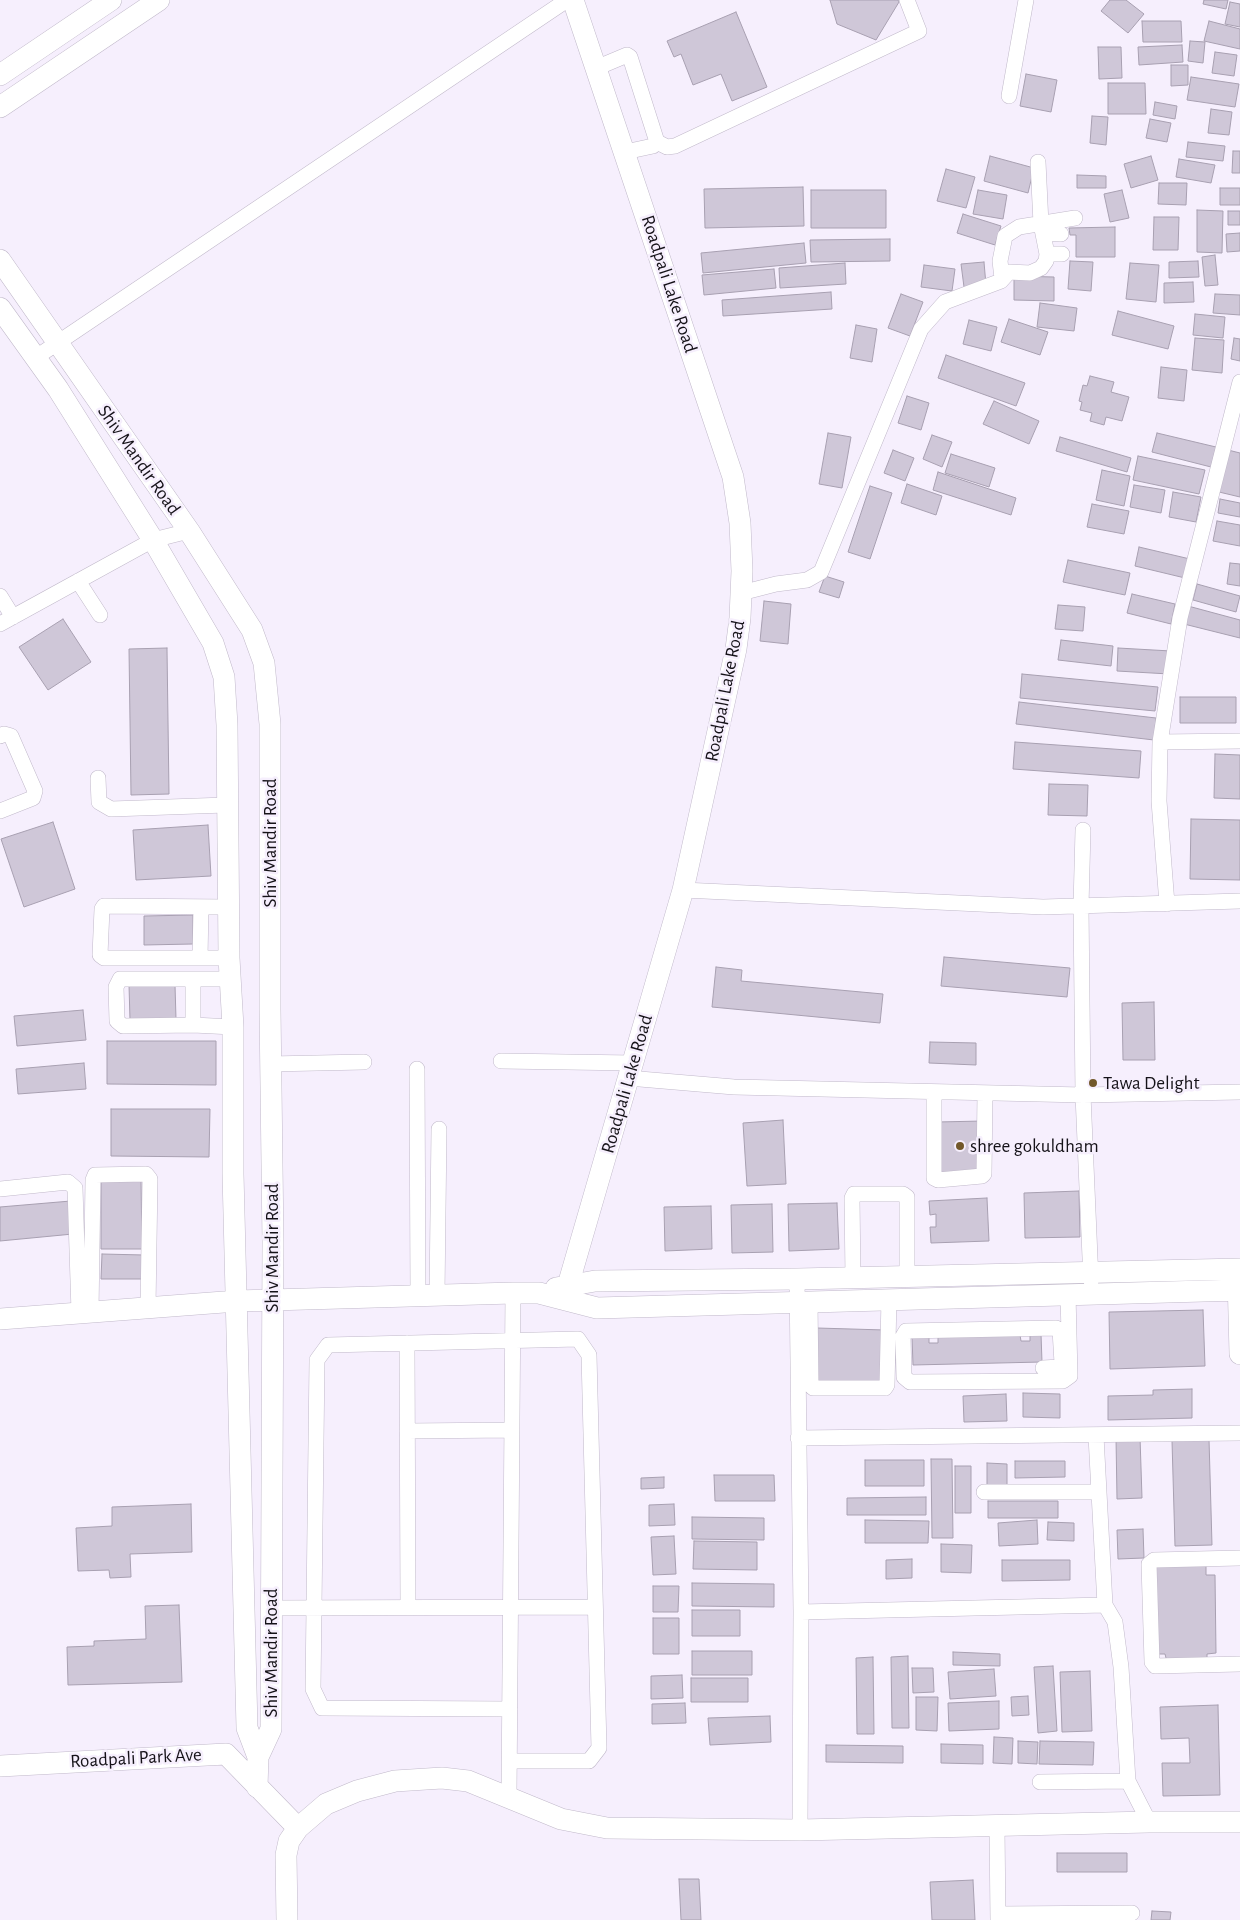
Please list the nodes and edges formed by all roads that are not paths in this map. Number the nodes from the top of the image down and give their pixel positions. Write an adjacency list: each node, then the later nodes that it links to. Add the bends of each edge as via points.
1 (111, 0): 8 (street)
2 (159, 0): 10 (street)
3 (567, 0): 22 (street)
4 (573, 0): 7 (street, Roadpali Lake Road)
5 (907, 0): 11 (street, via 920,31 676,146 667,147)
6 (1026, 0): 9 (street)
7 (596, 68): 11 (street, via 627,55 630,57); 12 (street, Roadpali Lake Road)
8 (0, 75)
9 (1008, 96)
10 (0, 107)
11 (657, 142): 12 (street, via 653,146)
12 (625, 152): 28 (street, Roadpali Lake Road, via 733,477 740,523)
13 (1038, 162): 15 (street)
14 (1075, 218): 15 (street)
15 (1042, 229): 16 (street); 17 (street); 20 (street, via 1019,227 1005,236 1000,261)
16 (1061, 234)
17 (1047, 254): 18 (street); 20 (street, via 1041,268 1030,273 1009,272)
18 (1062, 254)
19 (0, 260): 22 (street, Shiv Mandir Road)
20 (1002, 278): 28 (street, via 980,290 945,302 921,329 821,572 807,580)
21 (0, 308): 23 (street, Shiv Mandir Road)
22 (57, 343): 23 (street); 25 (street, Shiv Mandir Road)
23 (35, 358): 26 (street, Shiv Mandir Road)
24 (1240, 382): 34 (street, via 1180,618)
25 (190, 531): 26 (street); 52 (street, Shiv Mandir Road, via 252,630 264,663 269,697)
26 (153, 540): 27 (street); 36 (street, Shiv Mandir Road, via 220,659 228,725)
27 (78, 581): 30 (street); 31 (street)
28 (741, 593): 39 (street, Roadpali Lake Road, via 736,649)
29 (0, 596): 31 (street)
30 (100, 615)
31 (6, 620)
32 (0, 736): 37 (street, via 11,736 35,791 33,798)
33 (1240, 741): 34 (street)
34 (1160, 742): 41 (street, via 1159,801)
35 (98, 778): 36 (street, via 99,802 111,809)
36 (226, 805): 44 (street, Shiv Mandir Road)
37 (0, 811)
38 (1083, 830): 42 (street)
39 (682, 890): 42 (street, via 1043,907); 54 (street, Roadpali Lake Road)
40 (1240, 902): 41 (street)
41 (1166, 904): 42 (street)
42 (1081, 906): 58 (street)
43 (200, 907): 44 (street); 45 (street); 45 (street, via 104,906 100,955 104,958)
44 (228, 907): 46 (street, Shiv Mandir Road)
45 (200, 958): 46 (street)
46 (230, 969): 47 (street); 49 (street, Shiv Mandir Road)
47 (194, 979): 48 (street); 48 (street, via 120,979 116,986 117,1021 122,1026)
48 (194, 1025): 49 (street)
49 (233, 1027): 75 (street, Shiv Mandir Road)
50 (501, 1061): 54 (street)
51 (364, 1062): 52 (street)
52 (270, 1064): 73 (street, Shiv Mandir Road)
53 (417, 1069): 71 (street)
54 (630, 1071): 55 (street, via 734,1087); 67 (street, Roadpali Lake Road)
55 (934, 1092): 57 (street); 57 (street, via 934,1178 938,1180 984,1174)
56 (1240, 1092): 58 (street)
57 (985, 1093): 58 (street)
58 (1083, 1095): 62 (street)
59 (439, 1128): 71 (street)
60 (0, 1189): 77 (street, via 68,1182 75,1188)
61 (1239, 1269): 62 (street); 66 (street)
62 (1091, 1273): 63 (street); 70 (street)
63 (907, 1277): 64 (street); 64 (street, via 907,1196 854,1194)
64 (853, 1278): 65 (street)
65 (797, 1279): 67 (street, via 596,1281); 74 (street)
66 (1239, 1290): 70 (street); 81 (street)
67 (566, 1292): 68 (street); 74 (street, via 597,1308)
68 (514, 1293): 71 (street); 79 (street)
69 (1068, 1294): 70 (street); 72 (street); 82 (street, via 1070,1376 1063,1381 910,1382 904,1377 903,1336 906,1331 1056,1328 1060,1330 1062,1363 1060,1368)
70 (1092, 1294)
71 (428, 1295): 73 (street)
72 (889, 1299): 74 (street); 74 (street, via 887,1385 884,1388 810,1386)
73 (272, 1300): 75 (street); 94 (street, Shiv Mandir Road)
74 (803, 1300): 87 (street)
75 (237, 1301): 76 (street); 100 (street, Shiv Mandir Road, via 247,1728)
76 (148, 1308): 77 (street); 77 (street, via 150,1179 146,1174 95,1175)
77 (85, 1312): 78 (street)
78 (0, 1319)
79 (513, 1341): 80 (street); 83 (street); 93 (street, via 578,1339 589,1355)
80 (407, 1343): 84 (street); 95 (street, via 328,1345 317,1360)
81 (1240, 1354)
82 (1043, 1368)
83 (512, 1430): 84 (street); 92 (street)
84 (407, 1431): 96 (street)
85 (1240, 1434): 86 (street)
86 (1096, 1436): 87 (street); 89 (street)
87 (798, 1438): 97 (street)
88 (984, 1492): 89 (street)
89 (1099, 1492): 91 (street)
90 (1240, 1558): 98 (street, via 1154,1560 1149,1564 1152,1662 1155,1666)
91 (1105, 1605): 97 (street); 103 (street, via 1116,1622)
92 (511, 1607): 93 (street); 96 (street); 99 (street)
93 (596, 1607): 101 (street, via 599,1748 589,1761)
94 (271, 1608): 95 (street); 100 (street, Shiv Mandir Road, via 271,1729)
95 (314, 1608): 96 (street); 99 (street, via 313,1689 322,1708)
96 (408, 1608)
97 (801, 1612): 111 (street)
98 (1240, 1664)
99 (510, 1709): 101 (street)
100 (258, 1757): 105 (street)
101 (510, 1761): 106 (street)
102 (0, 1766): 105 (street, Roadpali Park Ave, via 226,1754)
103 (1128, 1781): 104 (street); 107 (street)
104 (1040, 1782)
105 (257, 1787): 110 (street, Roadpali Park Ave)
106 (509, 1796): 110 (street, via 468,1781 442,1778 395,1781 357,1791 326,1804); 111 (street, via 561,1819 607,1828)
107 (1149, 1822): 108 (street); 109 (street)
108 (1240, 1822)
109 (997, 1827): 111 (street); 113 (street)
110 (298, 1828): 114 (street, via 289,1841 286,1855)
111 (800, 1830)
112 (1132, 1912): 113 (street)
113 (998, 1917)
114 (287, 1920)

